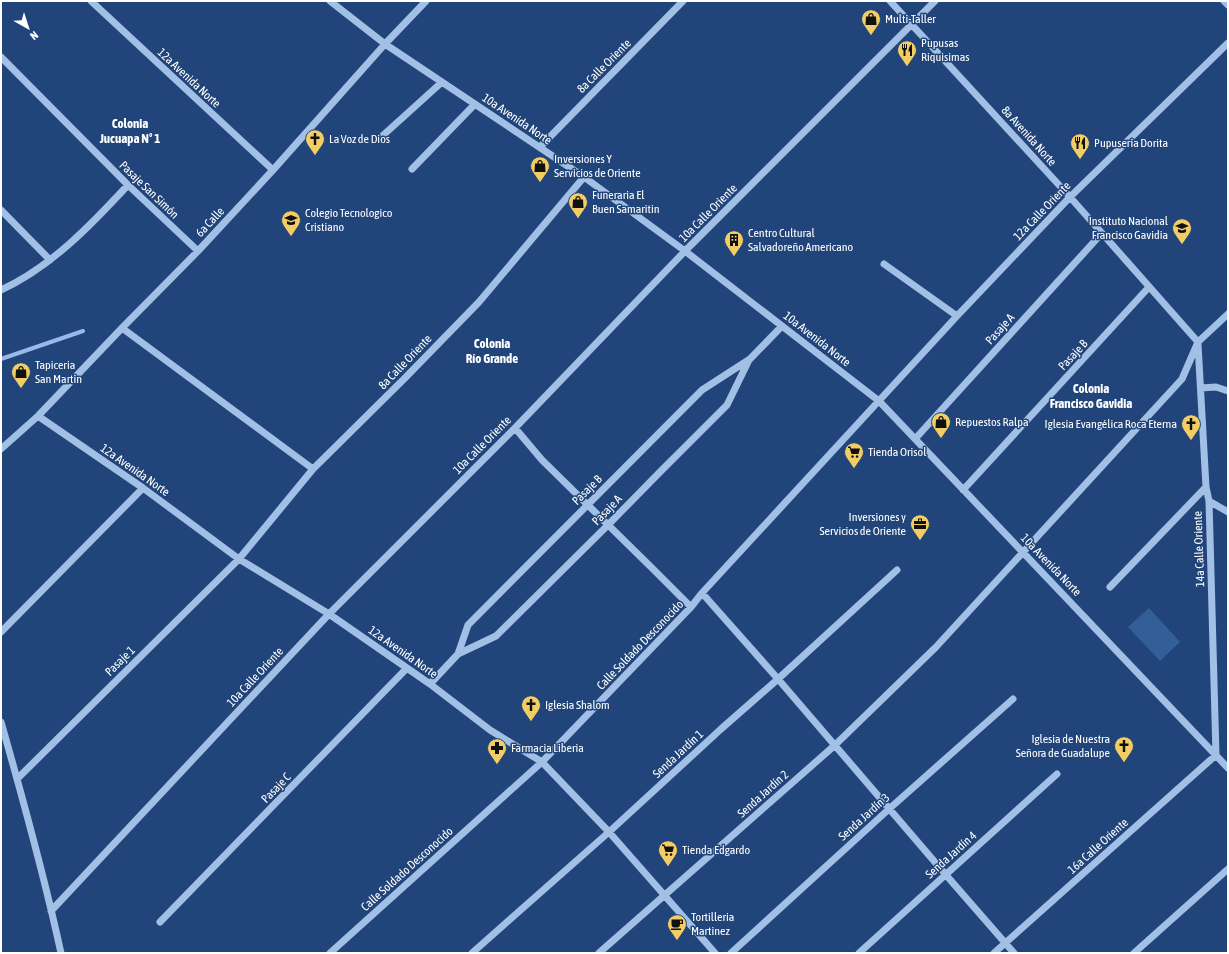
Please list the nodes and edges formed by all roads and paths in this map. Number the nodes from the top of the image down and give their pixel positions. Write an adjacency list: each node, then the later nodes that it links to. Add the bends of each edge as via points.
1 (91, 1): 18 (street, 12a Avenida Norte)
2 (330, 1): 11 (street, 10a Avenida Norte)
3 (426, 1): 11 (street, 6a Calle)
4 (683, 1): 16 (street, 8a Calle Oriente)
5 (890, 1): 9 (street, 8a Avenida Norte)
6 (935, 1): 9 (street, 10a Calle Oriente)
7 (1224, 1): 8 (street)
8 (1228, 5)
9 (912, 24): 21 (street, 8a Avenida Norte); 24 (street, 10a Calle Oriente)
10 (1228, 43): 21 (street, 12a Calle Oriente)
11 (385, 44): 13 (street, 10a Avenida Norte); 18 (street, 6a Calle)
12 (1, 58): 20 (street, Pasaje San Simón)
13 (442, 82): 14 (street, 10a Avenida Norte); 15 (street)
14 (475, 104): 16 (street, 10a Avenida Norte); 17 (street)
15 (379, 139)
16 (540, 147): 19 (street, 10a Avenida Norte)
17 (412, 169)
18 (273, 170): 25 (street, 6a Calle)
19 (584, 177): 24 (street, 10a Avenida Norte); 43 (street, 8a Calle Oriente, via 479,302)
20 (128, 185): 25 (street, Pasaje San Simón); 26 (street, via 98,218)
21 (1070, 197): 23 (street, 8a Avenida Norte); 31 (street, 12a Calle Oriente)
22 (1, 210): 26 (street)
23 (1102, 233): 28 (street, 8a Avenida Norte); 41 (street, Pasaje A)
24 (685, 251): 32 (street, 10a Avenida Norte); 40 (street, 10a Calle Oriente)
25 (198, 252): 33 (street, 6a Calle)
26 (50, 260): 29 (street)
27 (884, 264): 31 (street)
28 (1149, 287): 34 (street, 8a Avenida Norte); 46 (street, Pasaje B)
29 (1, 290)
30 (1228, 314): 34 (street)
31 (957, 316): 38 (street, 12a Calle Oriente)
32 (782, 326): 35 (street); 38 (street, 10a Avenida Norte)
33 (122, 328): 39 (street, 6a Calle); 43 (street)
34 (1198, 342): 36 (street, 14a Calle Oriente); 51 (street, via 1182,379)
35 (750, 359): 48 (street, Pasaje B, via 702,390); 50 (street, Pasaje A, via 727,405)
36 (1200, 388): 37 (street, via 1216,387); 44 (street, 14a Calle Oriente)
37 (1228, 391)
38 (879, 401): 41 (street, 10a Avenida Norte); 55 (street, Calle Soldado Desconocido)
39 (38, 416): 42 (street, 6a Calle); 45 (street, 12a Avenida Norte)
40 (515, 428): 48 (street, via 542,460); 57 (street, 10a Calle Oriente)
41 (915, 439): 46 (street, 10a Avenida Norte)
42 (1, 449)
43 (313, 469): 52 (street, 8a Calle Oriente)
44 (1206, 487): 47 (street, 14a Calle Oriente); 54 (street)
45 (143, 488): 52 (street, 12a Avenida Norte); 58 (street)
46 (964, 490): 51 (street, 10a Avenida Norte)
47 (1209, 501): 49 (street); 66 (street, 14a Calle Oriente)
48 (588, 505): 50 (street); 59 (street, Pasaje B, via 468,625)
49 (1228, 512)
50 (608, 525): 56 (street); 59 (street, Pasaje A, via 496,636)
51 (1023, 553): 65 (street, Senda Jardín 2, via 936,647); 66 (street, 10a Avenida Norte)
52 (239, 559): 57 (street, 12a Avenida Norte); 70 (street, Pasaje 1)
53 (897, 570): 61 (street, Senda Jardín 1)
54 (1110, 587)
55 (702, 593): 56 (street, Calle Soldado Desconocido); 61 (street)
56 (691, 607): 67 (street, Calle Soldado Desconocido)
57 (329, 614): 60 (street, 12a Avenida Norte); 76 (street, 10a Calle Oriente)
58 (1, 632)
59 (458, 654): 62 (street)
60 (407, 668): 62 (street, 12a Avenida Norte); 77 (street, Pasaje C)
61 (778, 679): 65 (street); 72 (street, Senda Jardín 1)
62 (430, 684): 67 (street, 12a Avenida Norte, via 490,730)
63 (1013, 699): 71 (street, Senda Jardín 3)
64 (1, 722): 70 (street)
65 (834, 746): 71 (street); 75 (street, Senda Jardín 2)
66 (1216, 755): 68 (street, 10a Avenida Norte); 78 (street, 16a Calle Oriente)
67 (542, 762): 72 (street, 12a Avenida Norte); 80 (street, Calle Soldado Desconocido)
68 (1228, 768)
69 (1057, 774): 74 (street, Senda Jardín 4)
70 (17, 779): 76 (street)
71 (889, 809): 74 (street); 84 (street, Senda Jardín 3)
72 (609, 832): 75 (street, 12a Avenida Norte); 81 (street, Senda Jardín 1)
73 (1228, 869): 88 (street)
74 (946, 875): 78 (street); 85 (street, Senda Jardín 4)
75 (664, 896): 82 (street, Senda Jardín 2); 83 (street, 12a Avenida Norte)
76 (51, 911): 79 (street)
77 (160, 922)
78 (1006, 943): 86 (street, 16a Calle Oriente); 87 (street)
79 (61, 953)
80 (330, 953)
81 (472, 953)
82 (599, 953)
83 (715, 953)
84 (731, 953)
85 (859, 953)
86 (994, 953)
87 (1014, 953)
88 (1134, 953)

